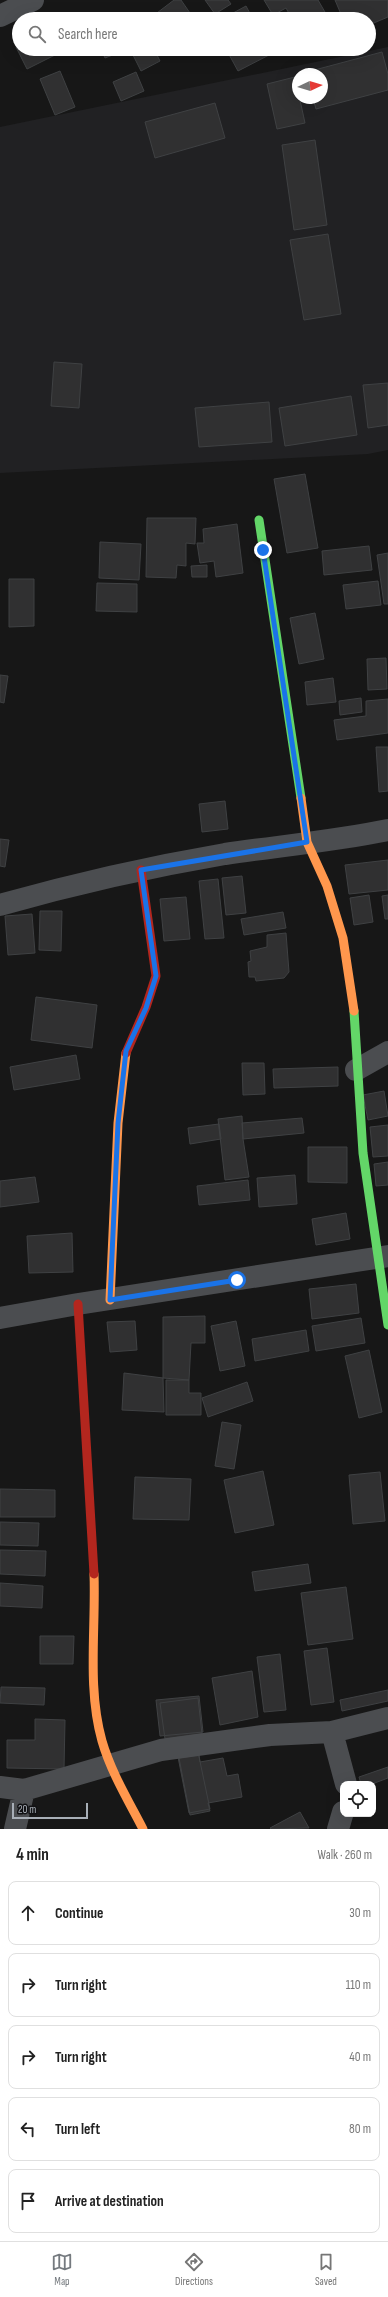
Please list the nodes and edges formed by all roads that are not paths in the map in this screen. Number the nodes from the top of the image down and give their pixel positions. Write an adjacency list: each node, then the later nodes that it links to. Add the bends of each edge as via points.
1 (33, 0): 2 (street)
2 (0, 16)
3 (259, 520): 5 (street)
4 (388, 830): 5 (street)
5 (307, 842): 6 (street); 9 (street, via 327,886 343,938 353,999)
6 (141, 870): 7 (street, via 84,882); 11 (street, via 156,976 146,1008 126,1051 118,1123)
7 (0, 905)
8 (388, 1052): 9 (street)
9 (356, 1070): 10 (street, via 363,1153)
10 (383, 1257): 11 (street); 14 (street)
11 (110, 1300): 12 (street)
12 (78, 1304): 13 (street); 17 (street, via 91,1476 95,1603 94,1683 99,1727)
13 (0, 1318)
14 (388, 1325)
15 (388, 1718): 16 (street)
16 (332, 1732): 17 (street, via 270,1735 161,1750); 18 (street)
17 (111, 1765): 20 (street); 23 (street)
18 (345, 1781)
19 (0, 1787): 20 (street)
20 (24, 1790): 22 (street)
21 (342, 1817): 24 (street)
22 (15, 1829)
23 (143, 1829)
24 (338, 1829)

